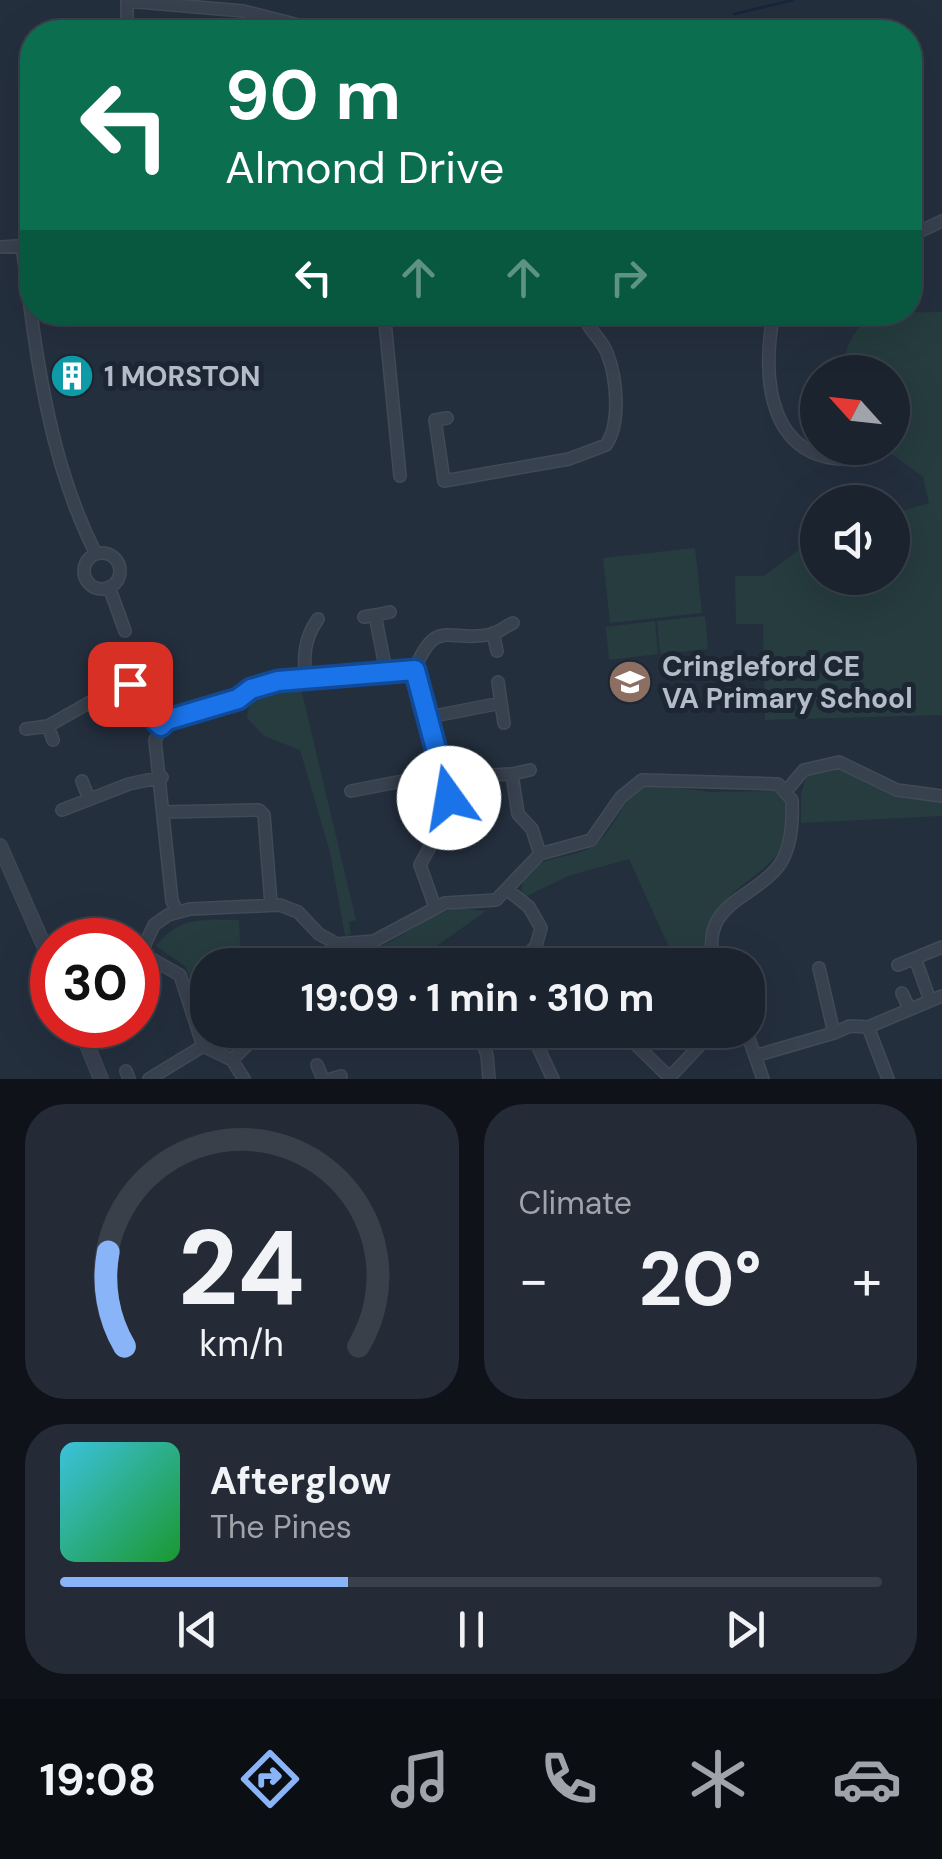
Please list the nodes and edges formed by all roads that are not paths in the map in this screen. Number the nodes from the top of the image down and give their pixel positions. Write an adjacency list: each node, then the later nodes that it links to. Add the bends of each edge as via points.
1 (128, 1): 2 (street)
2 (279, 20)
3 (35, 325): 10 (street, via 41,390 64,477)
4 (385, 325): 9 (street)
5 (586, 325): 7 (street, via 608,355 616,418 606,446 444,481 435,420)
6 (772, 325): 8 (street, via 770,386)
7 (447, 418)
8 (800, 455)
9 (400, 476)
10 (96, 554): 11 (street, via 110,555 119,566); 11 (street, via 86,563 85,577)
11 (109, 588): 16 (street)
12 (390, 612): 21 (street, via 370,616)
13 (318, 619): 17 (street)
14 (296, 624): 17 (street)
15 (513, 624): 18 (street)
16 (125, 631)
17 (309, 631): 22 (street)
18 (494, 634): 19 (street); 20 (street, via 436,636)
19 (496, 651)
20 (415, 670): 21 (street); 25 (street)
21 (386, 671): 22 (street)
22 (306, 681): 28 (street, via 261,684)
23 (498, 682): 24 (street)
24 (501, 703): 25 (street); 26 (street)
25 (430, 717): 32 (street)
26 (504, 723)
27 (48, 726): 28 (street, via 130,684); 29 (street); 30 (street)
28 (161, 726): 35 (street, via 155,740)
29 (26, 729)
30 (54, 740)
31 (530, 770): 33 (street)
32 (444, 773): 38 (street); 47 (street, via 448,811 420,866)
33 (512, 774): 34 (street); 44 (street, via 518,814 532,829)
34 (492, 775)
35 (162, 777): 40 (street); 42 (street)
36 (82, 781): 40 (street)
37 (787, 790): 39 (street, via 804,770 839,762 897,790); 44 (street, via 778,784 642,780 591,840); 53 (street, via 792,812 785,856 722,914)
38 (350, 791)
39 (942, 796)
40 (89, 799): 41 (street)
41 (62, 810)
42 (164, 812): 46 (street, via 264,815); 48 (street)
43 (0, 846): 49 (street)
44 (540, 854): 45 (street)
45 (509, 891): 47 (street, via 488,903 454,900); 52 (street, via 541,928)
46 (271, 904): 47 (street, via 298,912 327,940 352,945 389,936); 48 (street)
47 (435, 907)
48 (177, 911): 50 (street)
49 (32, 918)
50 (160, 921)
51 (942, 947): 54 (street)
52 (534, 948)
53 (713, 948)
54 (914, 958): 56 (street); 59 (street)
55 (160, 963): 61 (street, via 173,968)
56 (898, 965)
57 (819, 968): 63 (street)
58 (902, 993): 60 (street)
59 (936, 998): 60 (street)
60 (909, 1008): 62 (street)
61 (190, 1011)
62 (868, 1027): 63 (street); 84 (street)
63 (834, 1032): 73 (street)
64 (88, 1048): 77 (street)
65 (201, 1048): 78 (street)
66 (208, 1048): 74 (street)
67 (244, 1048): 74 (street)
68 (485, 1048): 81 (street)
69 (538, 1048): 82 (street)
70 (639, 1048): 76 (street)
71 (700, 1048): 76 (street)
72 (754, 1048): 73 (street)
73 (758, 1056): 83 (street)
74 (232, 1060): 79 (street)
75 (316, 1065): 80 (street)
76 (668, 1078)
77 (101, 1079)
78 (149, 1079)
79 (244, 1079)
80 (323, 1079)
81 (489, 1079)
82 (553, 1079)
83 (763, 1079)
84 (888, 1079)

